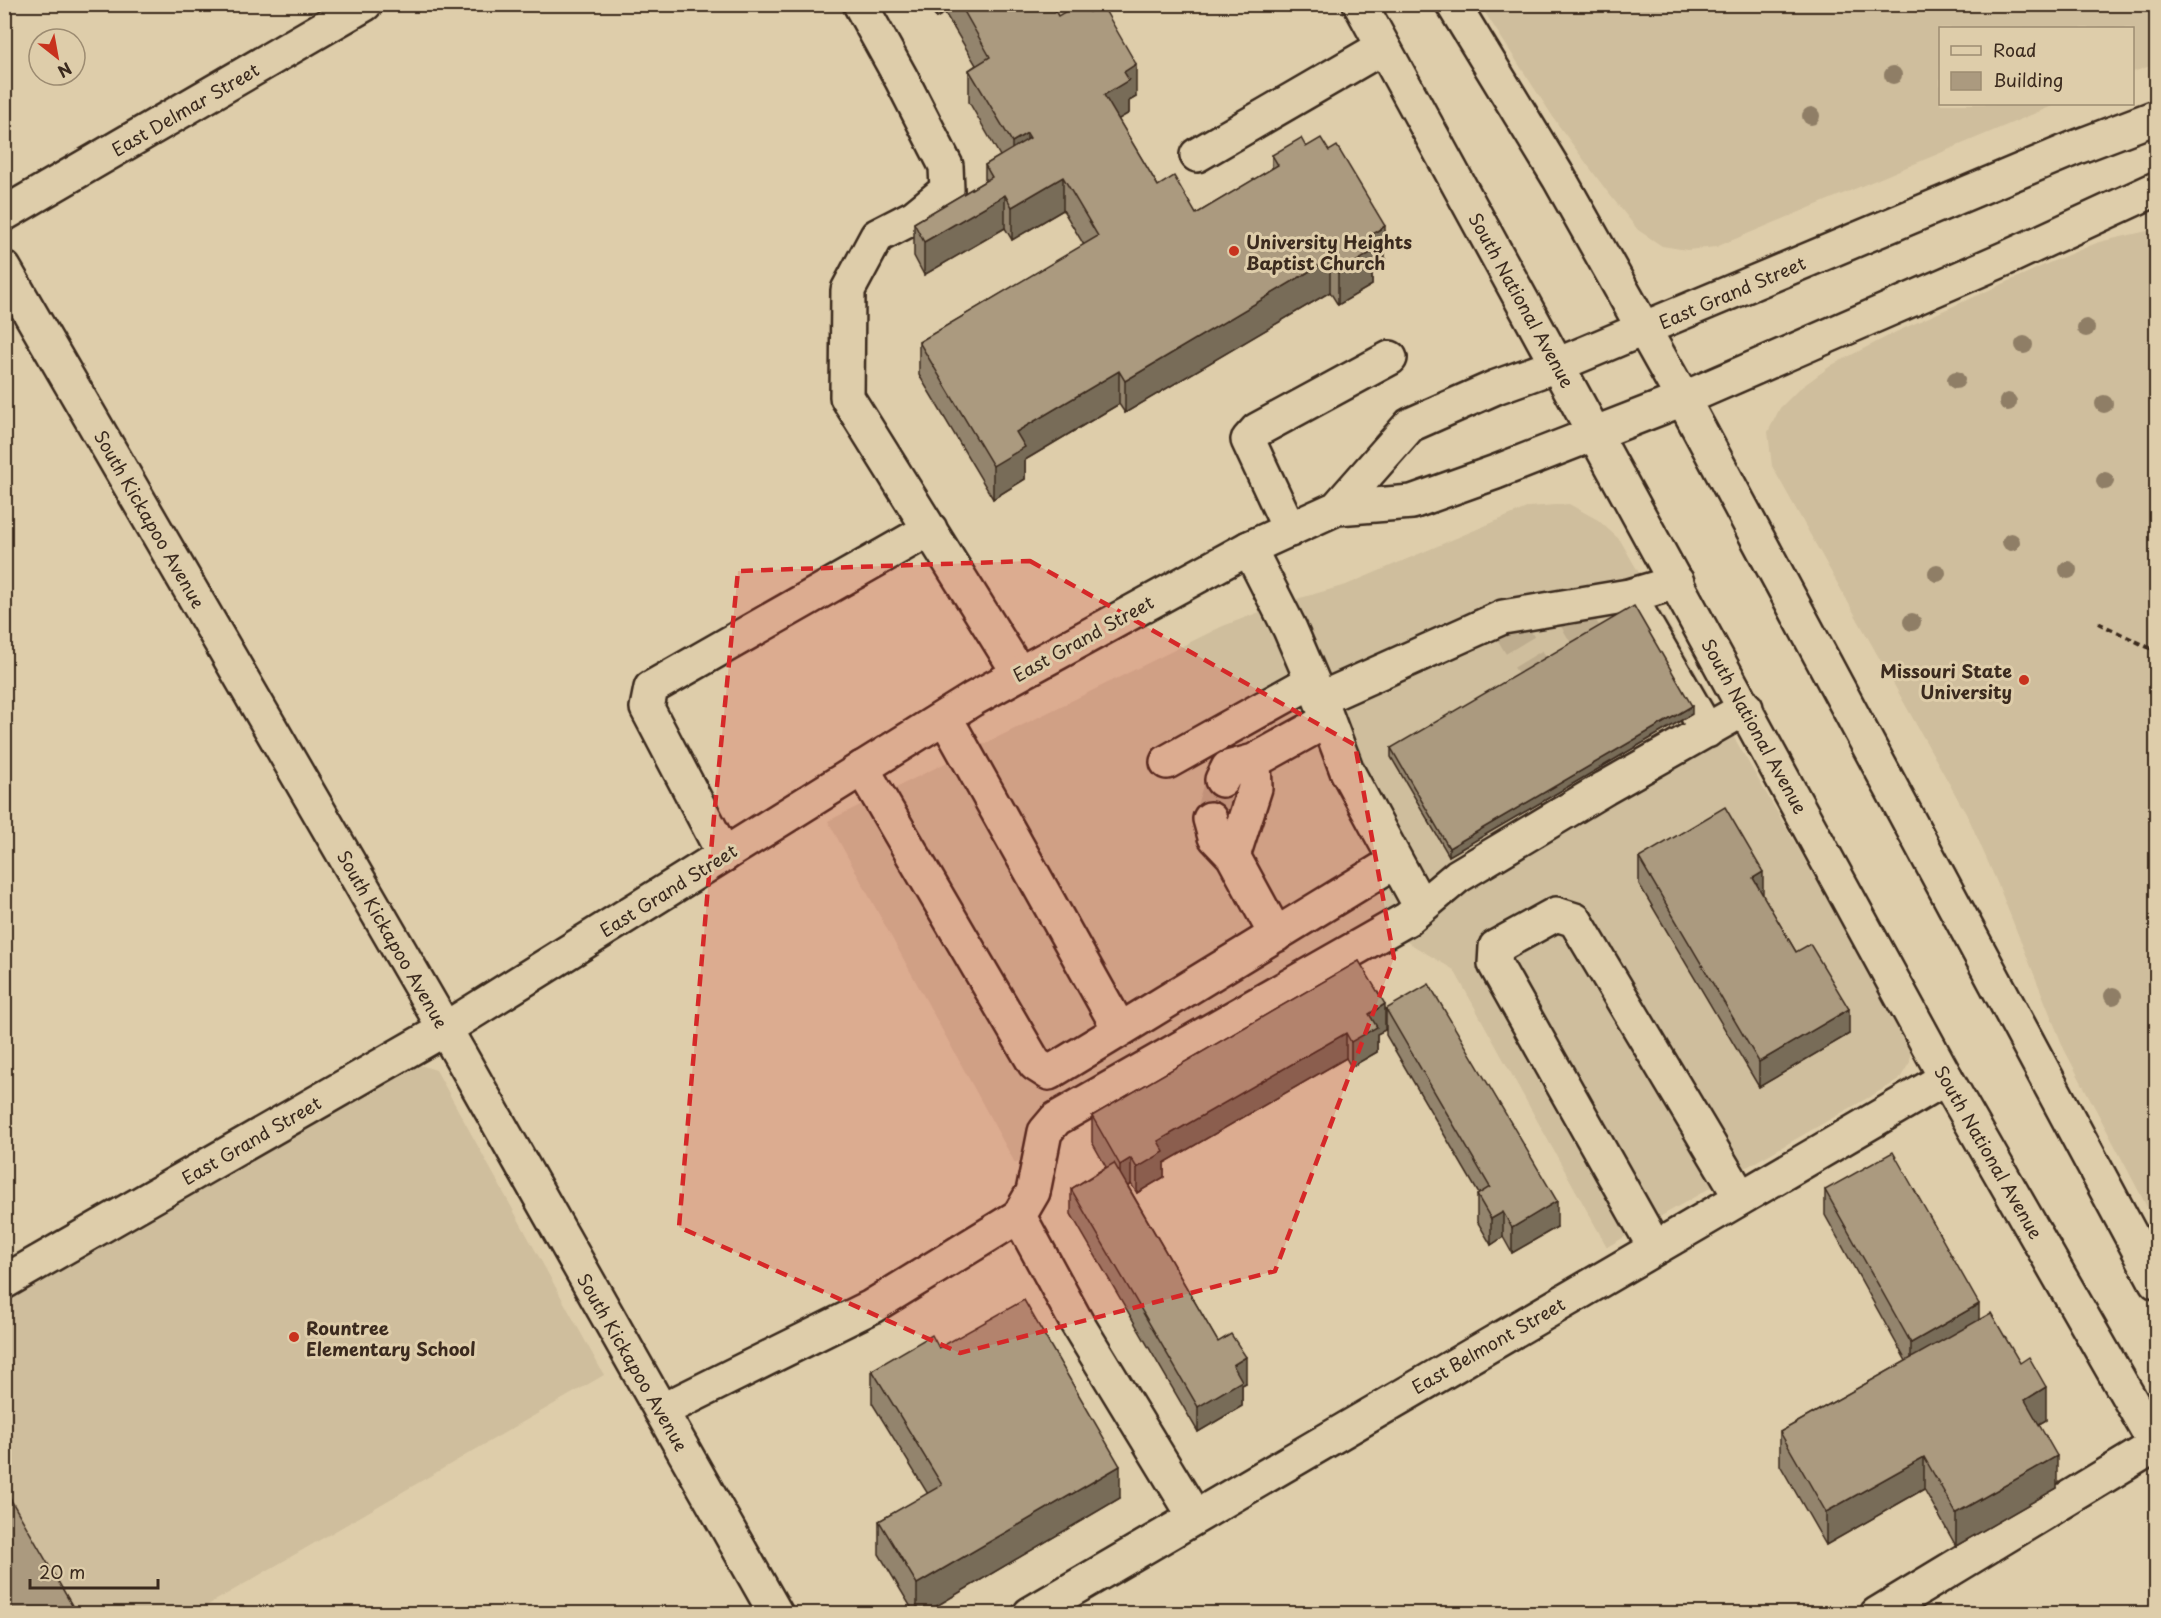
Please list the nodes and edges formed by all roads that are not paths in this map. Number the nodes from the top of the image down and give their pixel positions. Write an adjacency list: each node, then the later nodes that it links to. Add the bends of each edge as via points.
1 (365, 4): 9 (main road, East Delmar Street)
2 (860, 4): 17 (main road, via 946,166 947,190 914,218 877,236 848,290 847,397)
3 (1360, 4): 5 (main road, South National Avenue)
4 (1453, 4): 11 (main road)
5 (1383, 47): 7 (main road); 13 (main road, South National Avenue)
6 (2157, 117): 11 (main road, East Grand Street)
7 (1197, 155)
8 (2157, 189): 14 (main road, East Grand Street)
9 (4, 214)
10 (4, 268): 37 (main road, South Kickapoo Avenue)
11 (1644, 328): 13 (main road, East Grand Street); 14 (main road)
12 (1390, 358): 18 (main road, via 1257,430 1248,440)
13 (1557, 365): 15 (main road, South National Avenue); 16 (main road, East Grand Street, via 1410,425)
14 (1683, 399): 15 (main road, East Grand Street); 44 (main road)
15 (1594, 433): 16 (main road, East Grand Street, via 1412,502); 20 (main road, South National Avenue)
16 (1337, 508): 18 (main road, East Grand Street)
17 (930, 529): 22 (main road); 32 (main road, via 651,688 648,708)
18 (1290, 530): 19 (main road, East Grand Street)
19 (1249, 548): 22 (main road, East Grand Street); 23 (main road)
20 (1677, 582): 21 (main road); 24 (main road, South National Avenue)
21 (1629, 596): 23 (main road, via 1503,617); 26 (main road)
22 (1019, 673): 25 (main road, East Grand Street)
23 (1320, 700): 27 (main road); 28 (main road); 34 (main road, via 1347,771)
24 (1746, 708): 26 (main road); 39 (main road, South National Avenue)
25 (945, 717): 29 (main road, East Grand Street); 38 (main road)
26 (1707, 731): 35 (main road, via 1654,749 1600,780 1458,876)
27 (1254, 761): 30 (main road, via 1228,768); 33 (main road, via 1255,788)
28 (1167, 762)
29 (862, 768): 32 (main road, East Grand Street); 38 (main road, via 1035,1064 1049,1072)
30 (1222, 780)
31 (1210, 819): 33 (main road, via 1215,837)
32 (724, 855): 37 (main road, East Grand Street)
33 (1233, 856): 36 (main road)
34 (1396, 861): 35 (main road); 36 (main road)
35 (1421, 907): 41 (main road, via 1407,919 1056,1119 1046,1132 1033,1192)
36 (1276, 935): 38 (main road)
37 (445, 1029): 43 (main road, East Grand Street); 45 (main road, South Kickapoo Avenue)
38 (1120, 1030)
39 (1946, 1077): 40 (main road, East Belmont Street); 46 (main road, South National Avenue)
40 (1741, 1198): 42 (main road, East Belmont Street); 42 (main road, via 1575,920 1556,914 1496,947 1495,964)
41 (1019, 1216): 45 (main road, via 871,1307); 47 (main road, via 1077,1323)
42 (1655, 1248): 47 (main road, East Belmont Street)
43 (4, 1282)
44 (2157, 1282)
45 (661, 1411): 48 (main road, South Kickapoo Avenue)
46 (2157, 1445): 50 (main road)
47 (1195, 1517): 49 (main road, East Belmont Street)
48 (776, 1614)
49 (1030, 1614)
50 (1877, 1614)

